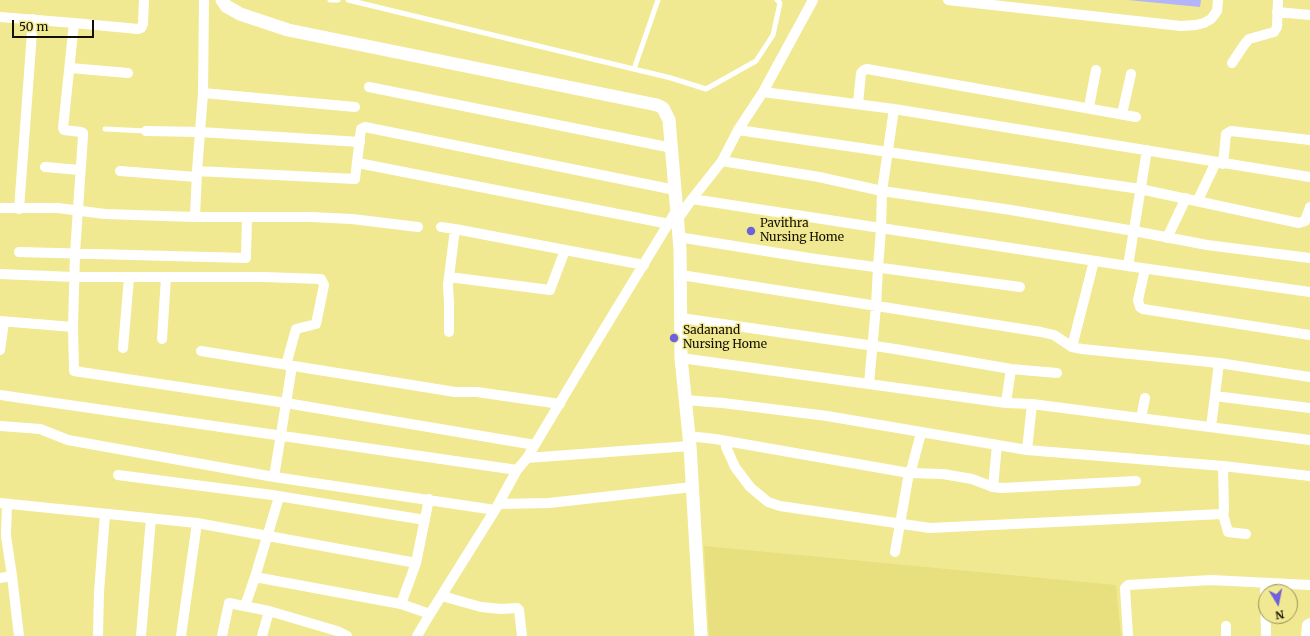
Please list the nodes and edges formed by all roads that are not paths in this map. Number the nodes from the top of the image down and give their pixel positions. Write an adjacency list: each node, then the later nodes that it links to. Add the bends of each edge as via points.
1 (144, 0): 17 (street, via 143,24 138,29)
2 (204, 0): 26 (street)
3 (222, 0): 39 (street, via 226,6 240,14 288,30 657,105 663,108 669,120)
4 (330, 0): 5 (lane)
5 (338, 0)
6 (348, 0): 20 (lane)
7 (658, 0): 20 (lane)
8 (777, 0): 20 (lane, via 780,3 773,35 756,61 706,89)
9 (814, 0): 25 (street)
10 (948, 0): 11 (street, via 1181,26 1196,25 1211,19 1217,11)
11 (1218, 0)
12 (1278, 0): 13 (street)
13 (1277, 12): 14 (street); 18 (street, via 1277,27 1274,32 1249,39)
14 (1310, 15)
15 (0, 17): 16 (street)
16 (33, 19): 17 (street); 58 (street)
17 (74, 22): 19 (street)
18 (1232, 63)
19 (70, 68): 22 (street); 46 (street, via 63,128 83,133)
20 (634, 70)
21 (1096, 70): 29 (street)
22 (128, 73)
23 (1131, 74): 31 (street)
24 (369, 87): 39 (street)
25 (763, 92): 27 (street); 34 (street)
26 (203, 93): 28 (street); 36 (street)
27 (858, 104): 29 (street, via 861,73 867,69); 30 (street)
28 (355, 107)
29 (1089, 108): 31 (street)
30 (894, 109): 40 (street); 41 (street)
31 (1122, 114): 32 (street)
32 (1136, 117)
33 (104, 129): 35 (lane)
34 (738, 130): 41 (street); 42 (street)
35 (146, 131): 36 (street)
36 (200, 132): 38 (street); 48 (street)
37 (1310, 140): 44 (street, via 1231,131 1226,134)
38 (360, 142): 43 (street); 51 (street, via 361,129 365,126)
39 (672, 148): 51 (street)
40 (1147, 150): 44 (street); 50 (street)
41 (888, 152): 50 (street); 52 (street)
42 (722, 161): 52 (street); 54 (street)
43 (358, 163): 48 (street, via 355,179); 62 (street)
44 (1219, 163): 49 (street); 55 (street)
45 (45, 167): 46 (street)
46 (80, 170): 59 (street)
47 (120, 171): 48 (street)
48 (197, 174): 60 (street)
49 (1310, 177)
50 (1140, 189): 53 (street); 67 (street)
51 (675, 190): 62 (street)
52 (882, 191): 66 (street); 67 (street)
53 (1186, 198): 55 (street); 69 (street)
54 (692, 199): 62 (street); 66 (street)
55 (1198, 200): 56 (street, via 1299,223 1305,221)
56 (1310, 207)
57 (0, 208): 58 (street)
58 (19, 209): 59 (street, via 58,208)
59 (78, 211): 60 (street); 72 (street)
60 (195, 217): 61 (street)
61 (247, 217): 63 (street, via 352,218); 72 (street, via 246,258)
62 (674, 219): 68 (street); 75 (street)
63 (418, 227)
64 (441, 227): 65 (street)
65 (455, 229): 70 (street); 82 (street)
66 (881, 229): 74 (street); 77 (street)
67 (1134, 231): 69 (street); 76 (street)
68 (678, 237): 77 (street); 80 (street)
69 (1167, 238): 73 (street)
70 (565, 250): 75 (street); 82 (street, via 550,290)
71 (18, 252): 72 (street)
72 (75, 253): 81 (street)
73 (1310, 258)
74 (1094, 261): 76 (street); 95 (street)
75 (644, 265): 112 (street)
76 (1128, 266): 78 (street)
77 (878, 268): 85 (street); 87 (street)
78 (1145, 269): 86 (street); 92 (street, via 1138,300 1143,309)
79 (0, 274): 81 (street)
80 (681, 275): 87 (street); 88 (street)
81 (74, 277): 83 (street); 90 (street)
82 (449, 277): 91 (street)
83 (129, 278): 84 (street); 96 (street)
84 (166, 278): 93 (street); 101 (street, via 321,279 324,285 316,324 296,329)
85 (1020, 287)
86 (1310, 292)
87 (876, 306): 94 (street); 95 (street, via 1041,332 1054,335)
88 (681, 318): 94 (street); 99 (street)
89 (2, 321): 90 (street); 97 (street)
90 (73, 327): 110 (street, via 74,371)
91 (449, 332)
92 (1310, 335)
93 (162, 339)
94 (873, 346): 102 (street); 105 (street)
95 (1072, 347): 100 (street)
96 (123, 348)
97 (0, 350)
98 (201, 351): 101 (street)
99 (681, 358): 105 (street); 109 (street)
100 (1219, 363): 104 (street); 107 (street)
101 (289, 366): 110 (street); 112 (street, via 454,392 477,392)
102 (1011, 369): 103 (street); 111 (street)
103 (1057, 373)
104 (1310, 377)
105 (869, 384): 111 (street)
106 (0, 395): 119 (street)
107 (1215, 396): 114 (street); 117 (street)
108 (1145, 398): 115 (street)
109 (685, 400): 118 (street, via 827,416); 121 (street)
110 (286, 403): 119 (street); 123 (street)
111 (1006, 403): 113 (street)
112 (560, 404): 123 (street)
113 (1032, 404): 115 (street); 125 (street)
114 (1310, 408)
115 (1141, 418): 117 (street)
116 (0, 426): 131 (street, via 40,429 68,440)
117 (1211, 427): 120 (street)
118 (921, 432): 124 (street); 129 (street)
119 (280, 436): 128 (street); 131 (street)
120 (1310, 440)
121 (689, 441): 122 (street); 126 (street); 134 (street)
122 (726, 441): 129 (street); 145 (street, via 735,467 750,487 768,502)
123 (535, 444): 126 (street)
124 (997, 445): 125 (street); 135 (street)
125 (1027, 450): 127 (street)
126 (527, 458): 128 (street)
127 (1223, 466): 132 (street); 141 (street)
128 (517, 470): 139 (street)
129 (909, 473): 135 (street, via 943,474 972,479); 145 (street)
130 (118, 475): 136 (street)
131 (274, 476): 137 (street)
132 (1310, 476)
133 (1136, 481): 135 (street)
134 (692, 487): 139 (street); 171 (street)
135 (993, 487)
136 (279, 496): 143 (street); 147 (street)
137 (429, 499): 139 (street); 143 (street)
138 (4, 504): 140 (street); 150 (street)
139 (497, 507): 155 (street)
140 (105, 514): 142 (street); 162 (street)
141 (1223, 514): 145 (street, via 930,528); 146 (street, via 1228,532)
142 (151, 518): 144 (street); 163 (street)
143 (425, 520): 149 (street)
144 (197, 523): 147 (street); 164 (street)
145 (900, 524): 148 (street)
146 (1246, 534)
147 (267, 535): 149 (street); 151 (street)
148 (896, 552)
149 (416, 563): 156 (street)
150 (12, 576): 152 (street); 161 (street)
151 (255, 577): 156 (street); 157 (street)
152 (0, 578)
153 (1265, 583): 154 (street); 172 (street, via 1210,580 1128,585 1125,588); 173 (street)
154 (1310, 585)
155 (443, 595): 159 (street); 170 (street, via 481,607 517,608)
156 (401, 604): 159 (street)
157 (245, 606): 158 (street); 165 (street, via 229,603)
158 (269, 611): 166 (street); 167 (street)
159 (430, 614): 168 (street)
160 (1310, 623): 174 (street, via 1307,624)
161 (19, 636)
162 (98, 636)
163 (141, 636)
164 (181, 636)
165 (222, 636)
166 (262, 636)
167 (347, 636)
168 (418, 636): 169 (street)
169 (422, 636)
170 (522, 636)
171 (701, 636)
172 (1128, 636)
173 (1266, 636)
174 (1306, 636)

